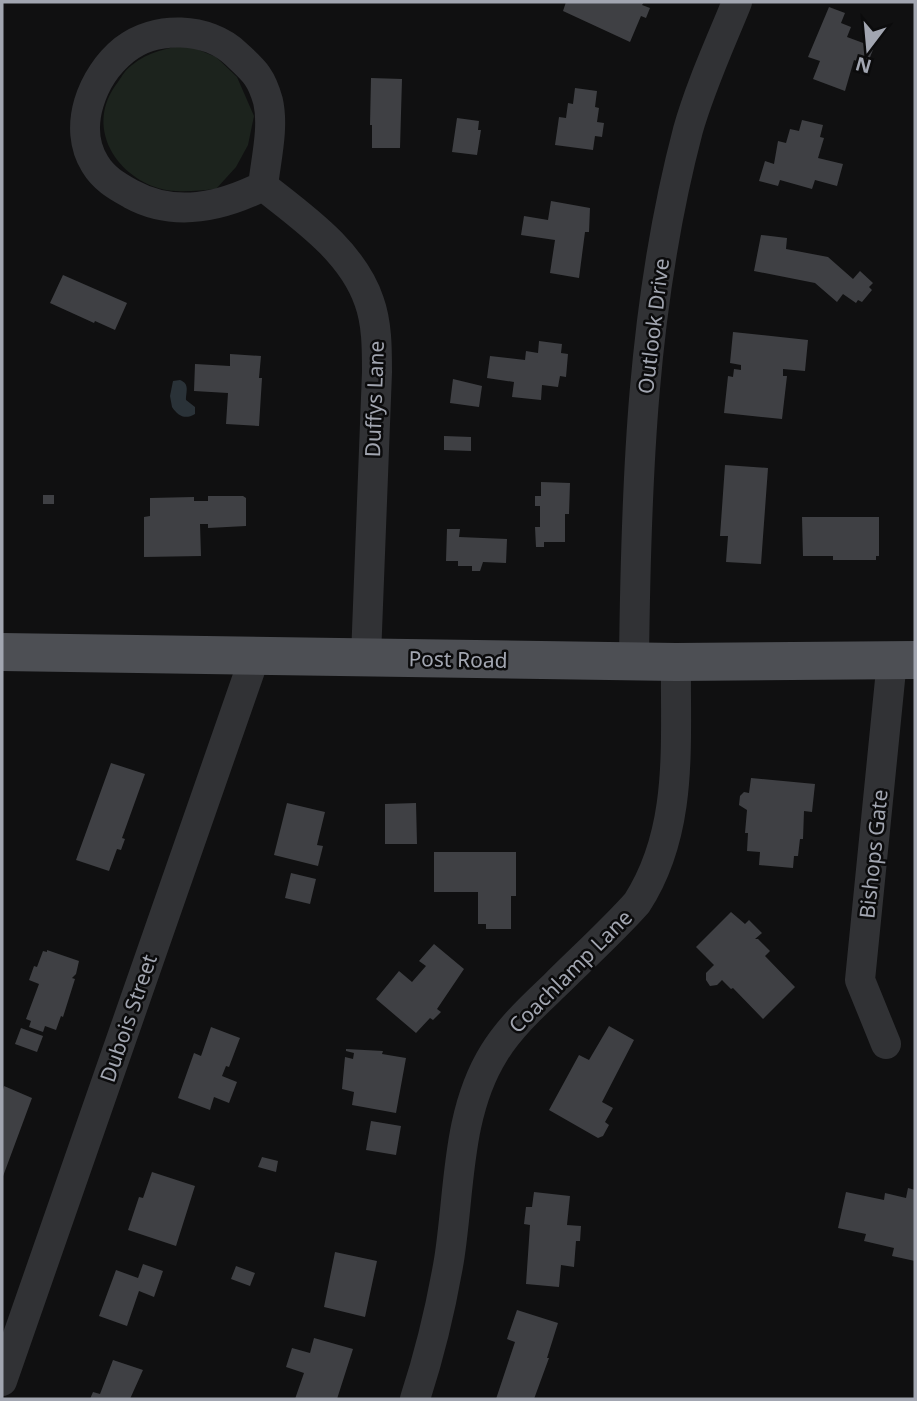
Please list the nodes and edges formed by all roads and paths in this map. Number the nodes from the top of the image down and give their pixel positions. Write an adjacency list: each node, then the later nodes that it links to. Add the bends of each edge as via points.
1 (737, 2): 7 (street, Outlook Drive, via 689,128 656,281 640,439)
2 (263, 186): 2 (street, via 268,104 260,76 226,45 191,31 154,35 124,50 98,80 88,103 85,137 94,164 111,183 139,199 173,209 237,199); 5 (street, Duffys Lane, via 344,255 372,311 377,372)
3 (2, 652): 4 (main road, Post Road)
4 (255, 656): 5 (main road, Post Road); 10 (street, Dubois Street)
5 (366, 657): 7 (main road, Post Road)
6 (904, 660): 8 (main road, Post Road); 9 (street, Bishops Gate, via 860,980)
7 (634, 661): 8 (main road, Post Road)
8 (676, 662): 11 (street, Coachlamp Lane, via 674,780 662,853 637,903 511,1029 480,1081 463,1145 433,1345)
9 (886, 1044)
10 (2, 1381)
11 (415, 1399)

